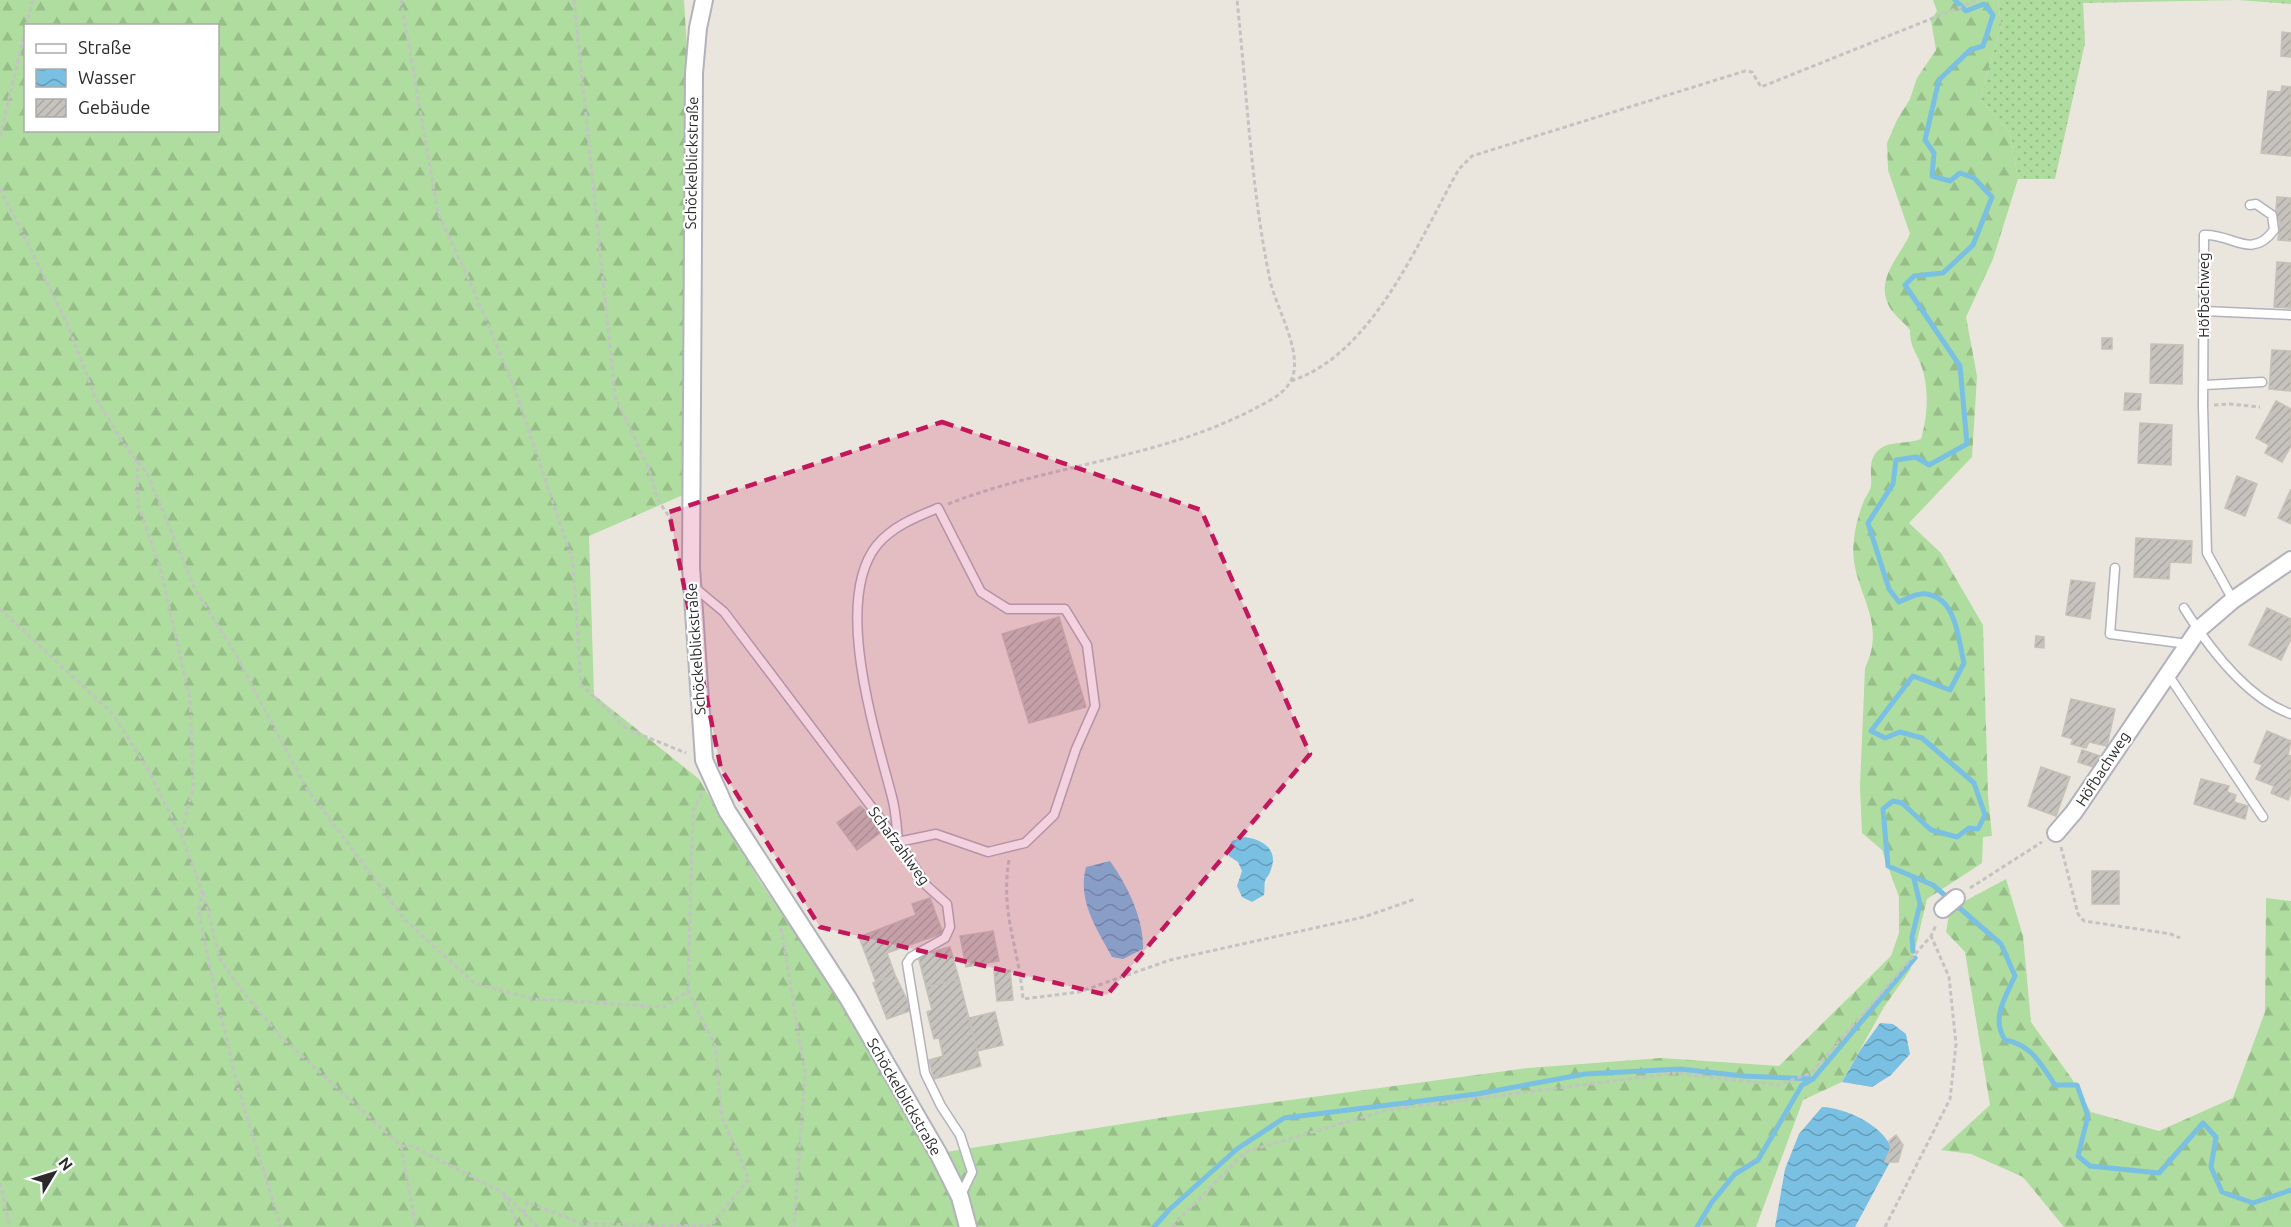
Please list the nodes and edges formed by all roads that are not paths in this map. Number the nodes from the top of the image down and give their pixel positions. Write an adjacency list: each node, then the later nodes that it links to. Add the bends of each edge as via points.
1 (704, 0): 9 (street, Schöckelblickstraße, via 694,73)
2 (2250, 205): 3 (lane, Höfbachweg, via 2265,208 2272,215 2274,230 2266,241 2250,246 2215,234 2204,235)
3 (2204, 311): 4 (lane); 6 (lane, Höfbachweg)
4 (2291, 315)
5 (2262, 382): 6 (lane)
6 (2204, 385): 10 (lane, Höfbachweg, via 2207,553)
7 (2291, 560): 10 (street, Höfbachweg)
8 (2115, 568): 12 (lane, via 2110,634)
9 (692, 585): 17 (lane, Schafzahlweg, via 723,612); 18 (street, Schöckelblickstraße, via 704,760 711,776 727,811 848,998)
10 (2233, 600): 12 (street, Höfbachweg)
11 (2184, 608): 12 (lane)
12 (2193, 637): 13 (street, Höfbachweg); 14 (lane, via 2272,707)
13 (2167, 673): 15 (lane); 16 (street, Höfbachweg)
14 (2291, 714)
15 (2264, 816)
16 (2056, 833)
17 (898, 842): 17 (lane, via 893,800 868,711 859,588 868,560 885,537 906,522 938,508 981,592 1008,609 1065,609 1087,645 1095,706 1054,815 1025,843 988,852 936,834); 18 (lane, Schafzahlweg, via 927,885 947,904 950,927 945,938 907,963 925,1073 960,1135 972,1172)
18 (960, 1197): 19 (street, Schöckelblickstraße)
19 (968, 1227)

